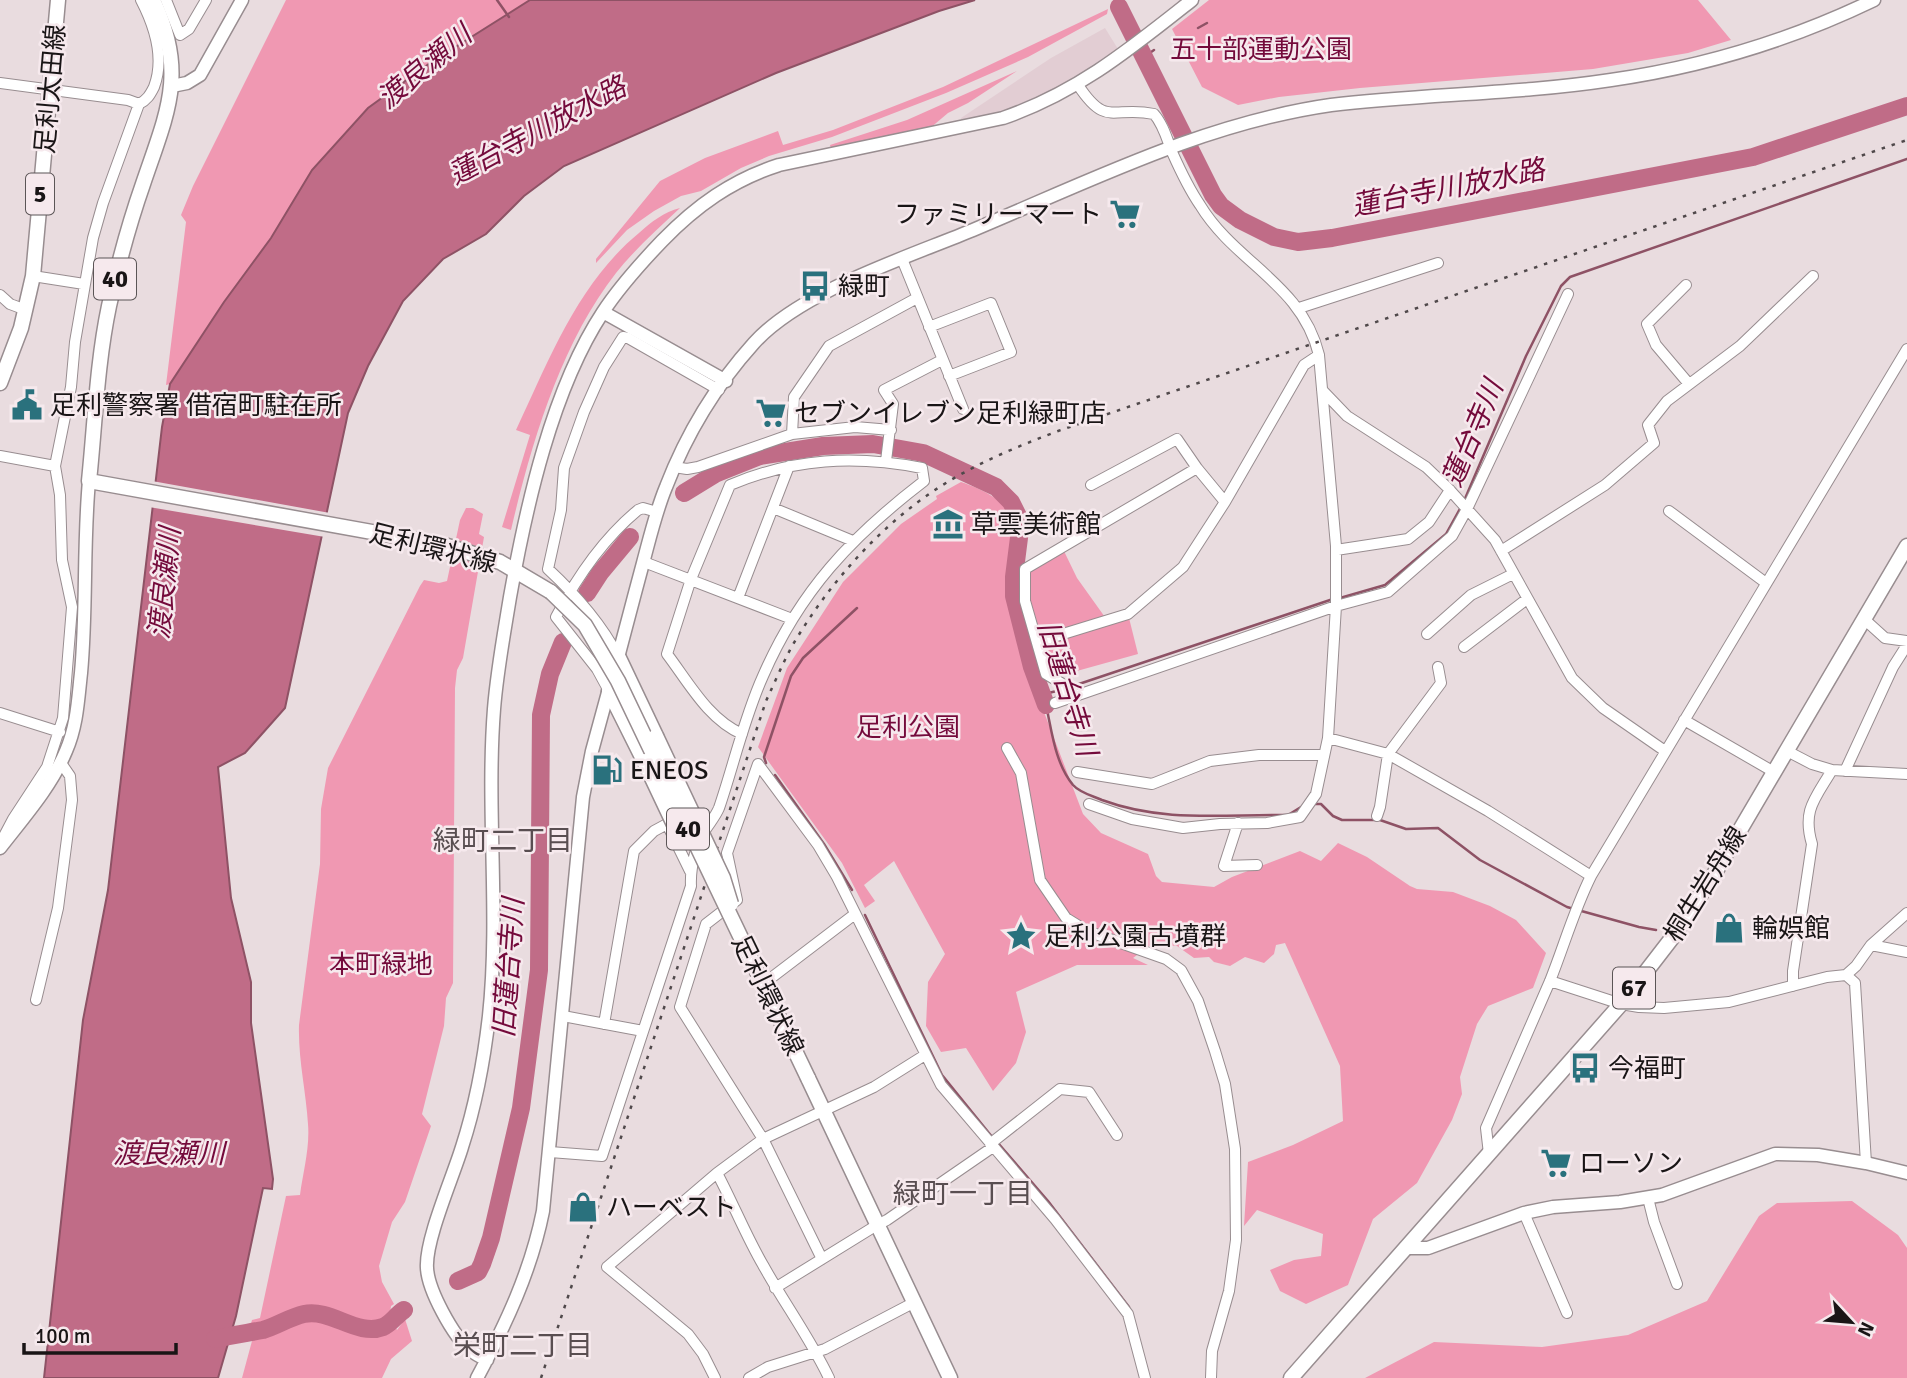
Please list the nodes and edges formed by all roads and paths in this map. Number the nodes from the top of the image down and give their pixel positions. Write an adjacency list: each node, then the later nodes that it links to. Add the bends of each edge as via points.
1 (58, 0): 12 (main road, 足利太田線 / 5)
2 (141, 0): 13 (street, via 160,60 151,93)
3 (153, 0): 11 (main road, 40, via 171,52)
4 (166, 0): 5 (street, via 180,35 189,29)
5 (206, 0)
6 (242, 0): 11 (street, via 200,75)
7 (1192, 0): 10 (street)
8 (1874, 0): 14 (street, via 1754,48 1671,70 1572,85 1318,107 1253,120)
9 (0, 83): 12 (street)
10 (1078, 85): 14 (street, via 1100,111 1154,114); 26 (street, via 1003,118 779,165 744,179 689,214 635,269)
11 (172, 86): 45 (main road, 40, via 108,311)
12 (50, 88): 13 (street); 17 (main road, 足利太田線 / 5)
13 (139, 104): 19 (street, via 103,203)
14 (1174, 146): 15 (street); 24 (street, via 1200,206 1217,230)
15 (902, 259): 23 (street); 34 (street, via 798,307 755,343)
16 (1438, 263): 24 (street)
17 (33, 276): 19 (street); 25 (main road, 足利太田線 / 5)
18 (1813, 276): 33 (street, via 1740,346)
19 (84, 284): 41 (street)
20 (1686, 285): 33 (street, via 1647,324 1656,345)
21 (0, 295): 25 (street)
22 (1568, 295): 50 (street)
23 (917, 298): 27 (street); 38 (street, via 829,346 794,397)
24 (1299, 308): 29 (street)
25 (26, 310): 32 (main road, 足利太田線 / 5)
26 (603, 312): 34 (street); 58 (street, via 578,357 555,416)
27 (929, 327): 30 (street); 31 (street, via 991,303 1011,352)
28 (1907, 349): 61 (street)
29 (1319, 355): 35 (street); 48 (street, via 1304,365)
30 (942, 359): 31 (street); 37 (street, via 884,390 893,404)
31 (949, 376): 36 (street)
32 (0, 383)
33 (1689, 384): 56 (street, via 1667,401 1648,425 1654,443 1629,466)
34 (722, 385): 43 (street); 62 (street, via 628,338 619,340 584,412 562,476 561,510 548,569)
35 (1322, 390): 47 (street, via 1347,415 1426,467); 55 (street)
36 (963, 409)
37 (890, 433): 38 (street, via 855,427); 40 (street)
38 (792, 435): 43 (street, via 698,467)
39 (0, 456): 41 (street)
40 (886, 457): 42 (street); 53 (street, via 922,468 924,481)
41 (55, 466): 79 (street, via 62,560 72,607)
42 (789, 466): 49 (street); 60 (street, via 730,485)
43 (674, 467): 52 (street)
44 (1197, 468): 46 (street, via 1177,439); 48 (street); 69 (street, via 1025,569 1025,601)
45 (89, 481): 58 (main road, 足利環状線 / 40, via 444,545); 87 (street, via 78,705)
46 (1091, 485)
47 (1450, 490): 50 (street); 55 (street, via 1429,522 1408,539)
48 (1225, 502): 69 (street, via 1182,567 1128,614)
49 (773, 508): 53 (street); 63 (street)
50 (1467, 509): 56 (street); 65 (street, via 1452,536 1388,592)
51 (1669, 511): 61 (street)
52 (657, 512): 57 (street); 62 (street, via 643,508 627,519)
53 (853, 541): 66 (street)
54 (1907, 546): 67 (main road, 桐生岩舟線 / 67)
55 (1336, 550): 65 (street)
56 (1501, 551): 59 (street)
57 (644, 562): 60 (street); 72 (street)
58 (515, 570): 102 (main road, 足利環状線 / 40, bridge, via 551,592 584,625 606,658); 134 (street, via 494,709 493,940 485,1044 475,1102 427,1261 432,1290 460,1338)
59 (1513, 574): 64 (street); 68 (street, via 1471,595)
60 (691, 579): 63 (street); 80 (street, via 667,654 715,717)
61 (1766, 583): 78 (street)
62 (570, 590): 72 (street, via 606,633); 74 (street, via 556,617)
63 (738, 598): 66 (street)
64 (1527, 599): 71 (street); 83 (street, via 1572,678 1603,708)
65 (1336, 606): 75 (street); 81 (street)
66 (792, 619): 80 (street, via 762,678)
67 (1864, 619): 70 (street, via 1885,638); 84 (main road, 桐生岩舟線 / 67)
68 (1427, 634)
69 (1037, 642): 75 (street, via 1046,674 1061,683)
70 (1907, 643): 89 (street)
71 (1464, 647)
72 (618, 656): 74 (street); 102 (main road, bridge, via 723,878)
73 (1438, 667): 85 (street, via 1441,683)
74 (609, 691): 102 (main road, bridge, via 712,901 726,922); 111 (street, via 583,797)
75 (1069, 698): 76 (street)
76 (1055, 703)
77 (0, 713): 79 (street)
78 (1684, 720): 83 (street); 91 (street)
79 (60, 732): 96 (street, via 47,767)
80 (742, 734): 98 (street, via 718,810)
81 (1328, 738): 85 (street); 86 (street)
82 (1007, 748): 141 (street, via 1021,773 1040,880 1066,918 1087,931 1166,959 1181,970 1198,1001 1215,1051 1235,1149 1236,1240 1229,1291 1212,1352)
83 (1665, 751): 99 (street)
84 (1787, 751): 88 (street); 91 (main road, 桐生岩舟線 / 67)
85 (1388, 754): 94 (street); 99 (street, via 1488,810)
86 (1324, 755): 90 (street, via 1210,761 1152,784); 95 (street, via 1316,794 1300,817)
87 (61, 763): 96 (street); 109 (street, via 70,776 72,800 58,908)
88 (1832, 770): 89 (street); 108 (street, via 1809,810 1812,844)
89 (1845, 771): 92 (street)
90 (1077, 772)
91 (1774, 772): 110 (main road, 桐生岩舟線 / 67, via 1692,909)
92 (1907, 774)
93 (1089, 804): 95 (street, via 1132,819 1182,828)
94 (1377, 816)
95 (1238, 823): 97 (street, via 1224,866)
96 (0, 846)
97 (1257, 864)
98 (690, 871): 112 (street, via 667,824 634,851); 113 (street, via 691,886)
99 (1591, 876): 107 (street)
100 (1907, 913): 103 (street)
101 (855, 914): 106 (street); 114 (street); 117 (street, via 818,845 758,764 727,853 737,900 706,924 680,1007)
102 (734, 925): 115 (main road, 足利環状線 / 40, bridge)
103 (1871, 946): 104 (street); 105 (street)
104 (1907, 952)
105 (1846, 975): 108 (street); 121 (street, via 1855,983)
106 (771, 978)
107 (1550, 981): 110 (street); 120 (street, via 1486,1128)
108 (1793, 986): 110 (street, via 1716,1003 1664,1008)
109 (36, 1000)
110 (1621, 1004): 120 (main road, 桐生岩舟線 / 67)
111 (563, 1016): 112 (street); 119 (street)
112 (604, 1024): 113 (street)
113 (643, 1031): 119 (street, via 602,1156)
114 (925, 1055): 115 (street); 118 (street, via 941,1085)
115 (824, 1112): 117 (street); 126 (main road, 足利環状線 / 40)
116 (1117, 1135): 118 (street, via 1089,1092 1060,1089)
117 (764, 1139): 122 (street); 128 (street)
118 (993, 1143): 126 (street); 140 (street, via 1128,1314)
119 (550, 1152): 134 (street, via 535,1246 516,1301)
120 (1489, 1154): 127 (main road, 桐生岩舟線 / 67)
121 (1866, 1163): 123 (street); 124 (street, via 1775,1154)
122 (717, 1173): 130 (street); 136 (street, via 607,1267 688,1334)
123 (1907, 1173)
124 (1648, 1198): 125 (street); 129 (street)
125 (1524, 1213): 127 (street, via 1427,1248); 132 (street)
126 (877, 1225): 128 (street); 131 (main road, 足利環状線 / 40)
127 (1405, 1248): 142 (main road, 桐生岩舟線 / 67)
128 (822, 1259): 130 (street)
129 (1677, 1284)
130 (775, 1288): 133 (street)
131 (913, 1303): 133 (street); 139 (main road, 足利環状線 / 40)
132 (1567, 1313)
133 (815, 1350): 137 (street); 138 (street)
134 (487, 1360): 135 (street)
135 (477, 1378)
136 (715, 1378)
137 (749, 1378)
138 (829, 1378)
139 (950, 1378)
140 (1144, 1378)
141 (1211, 1378)
142 (1291, 1378)

